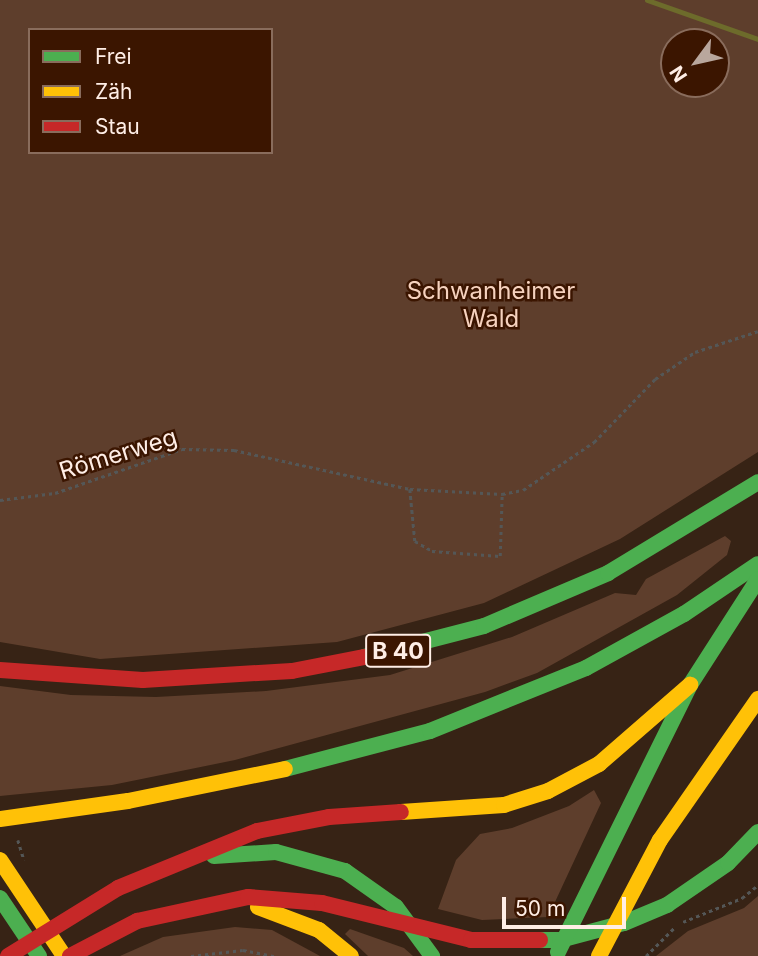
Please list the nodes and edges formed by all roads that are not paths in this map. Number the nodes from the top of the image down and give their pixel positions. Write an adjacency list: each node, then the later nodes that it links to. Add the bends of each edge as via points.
1 (758, 482): 4 (main road, B 40, via 608,573 484,626 414,647 292,671 241,676 143,680)
2 (758, 564): 7 (main road, via 630,646 528,694 395,741 260,776 77,810)
3 (758, 579): 5 (main road)
4 (0, 670)
5 (690, 685): 10 (main road, via 599,764 528,799 470,809 293,823 257,831); 19 (main road, via 585,890)
6 (758, 699): 20 (main road, via 660,841)
7 (0, 819)
8 (758, 832): 12 (main road, via 715,874 642,917 581,936 541,942 471,940 283,897)
9 (0, 860): 15 (main road)
10 (184, 860): 13 (main road, via 70,914); 18 (main road, via 276,852 328,864 387,898)
11 (0, 898): 14 (main road)
12 (221, 901): 16 (main road, via 137,921); 17 (main road, via 295,919 330,936)
13 (8, 956)
14 (39, 956)
15 (64, 956)
16 (70, 956)
17 (351, 956)
18 (432, 956)
19 (557, 956)
20 (599, 956)

